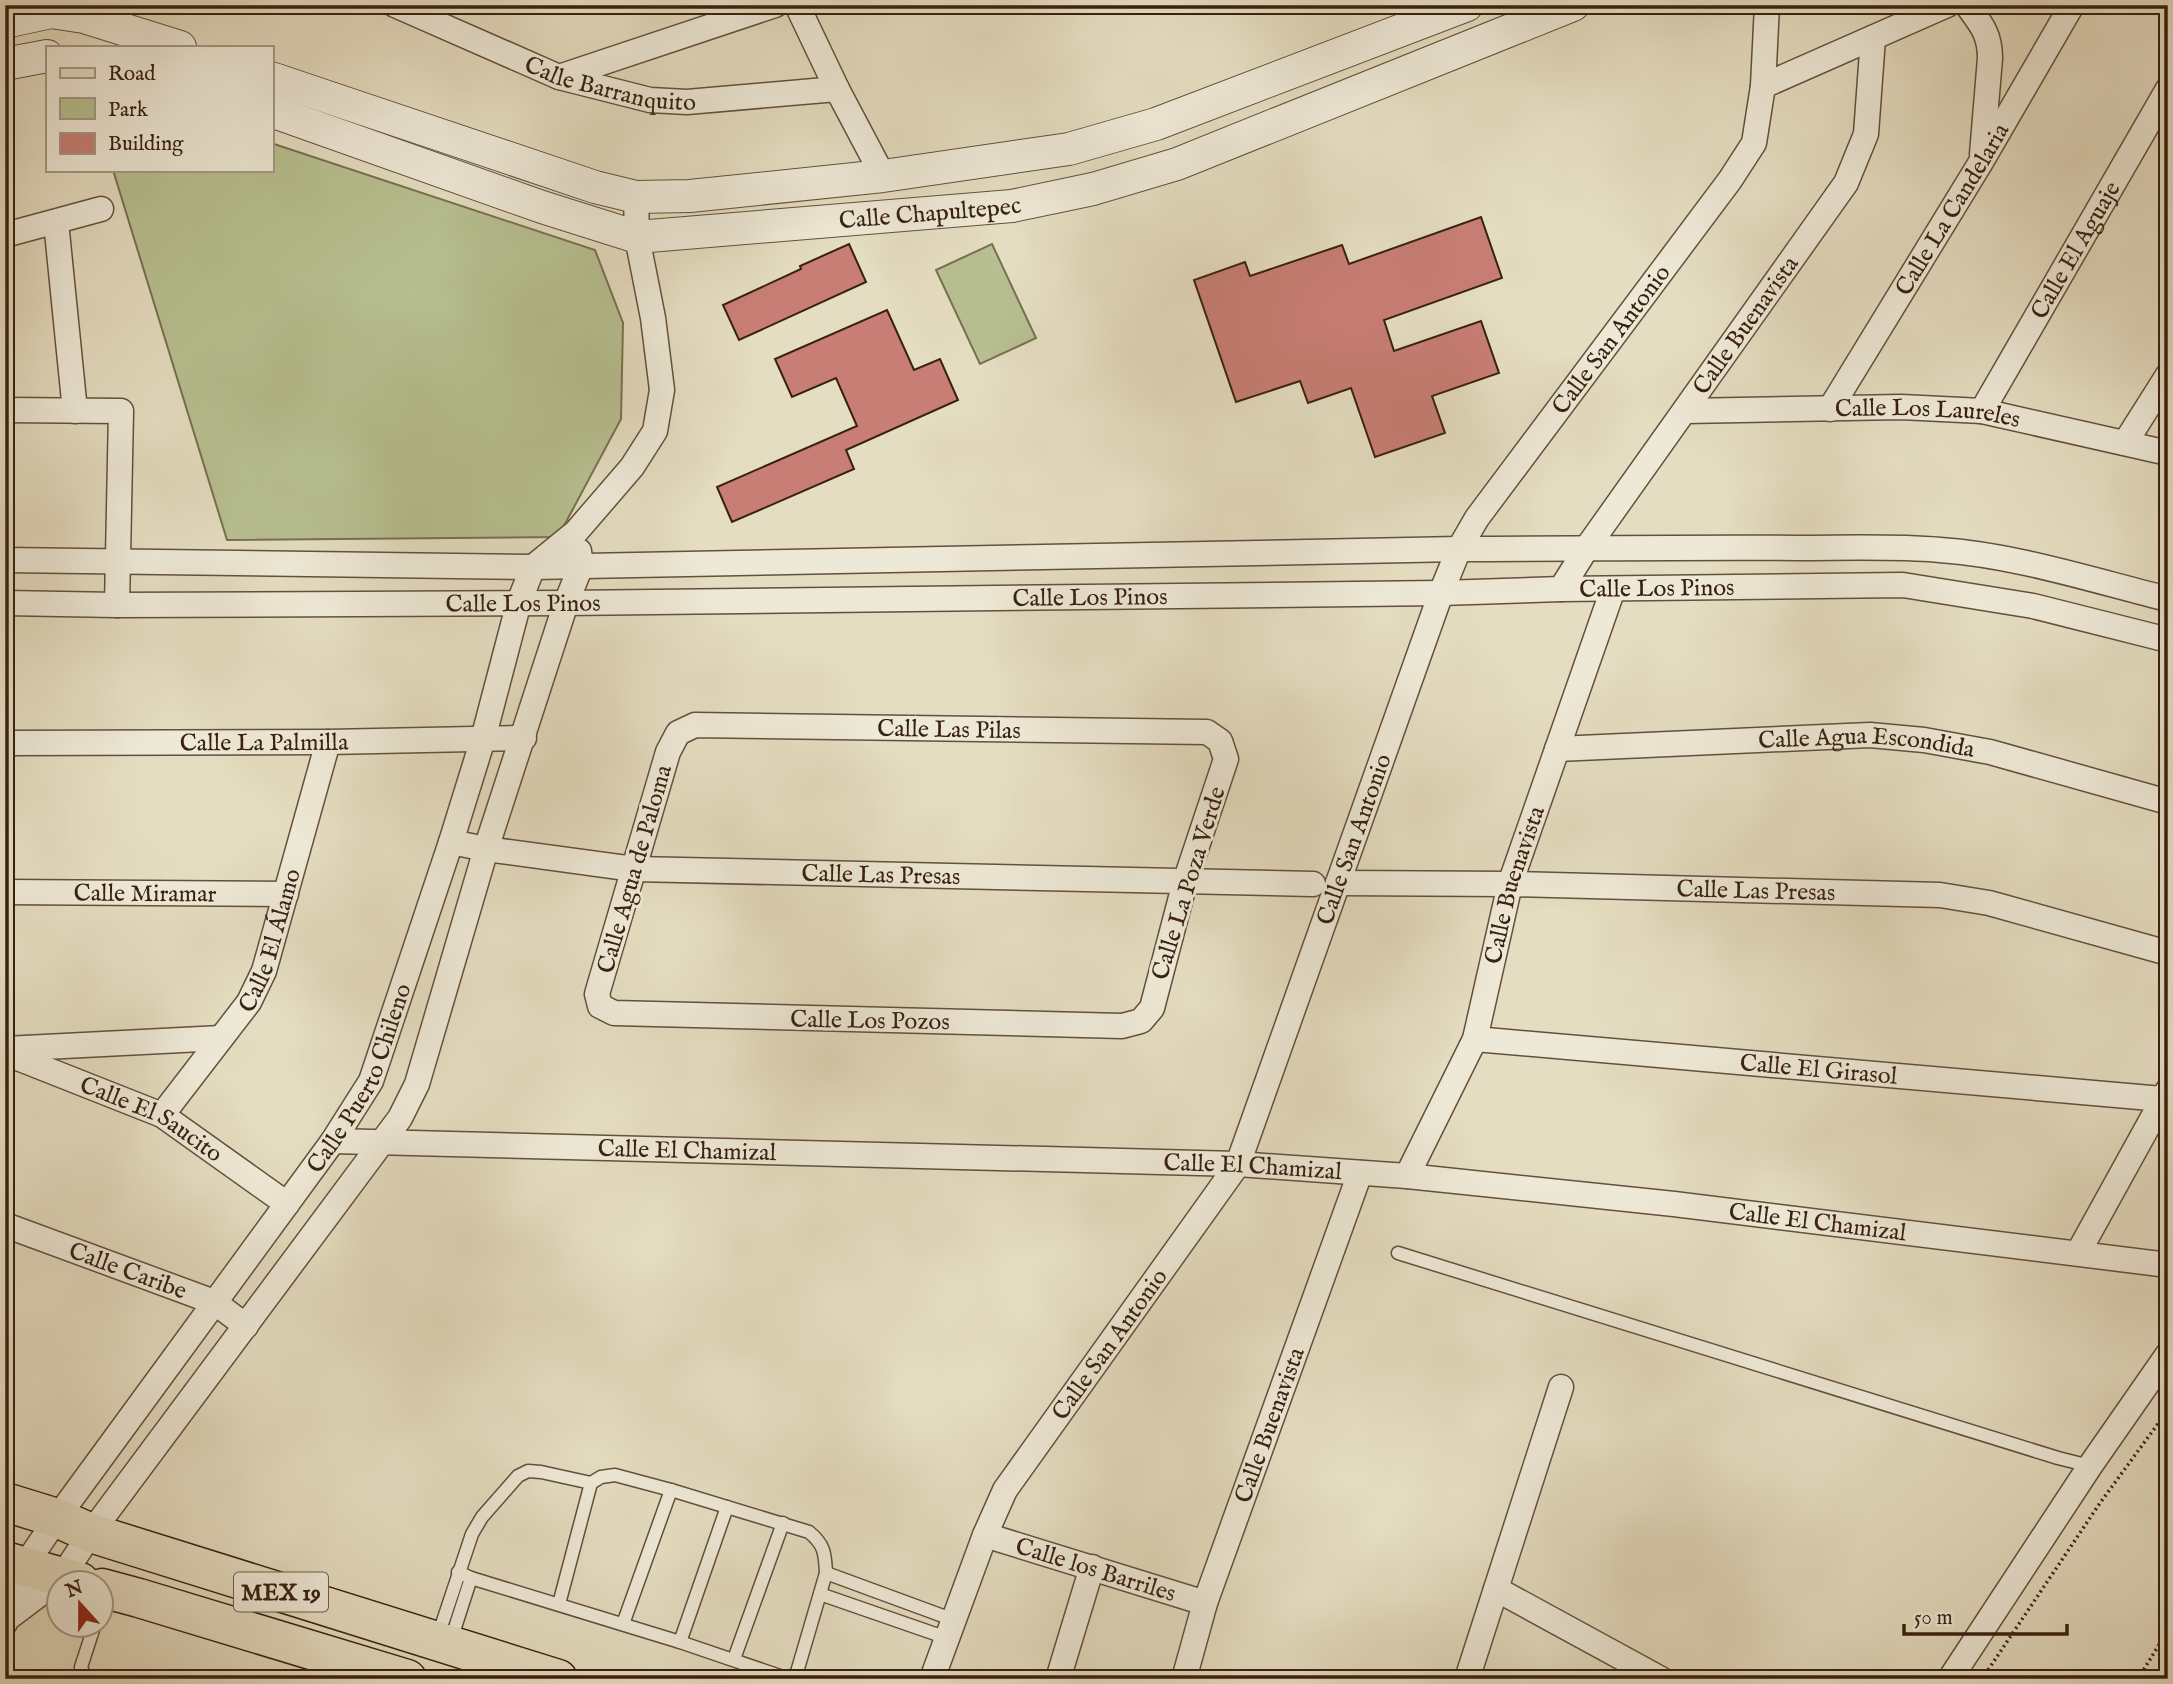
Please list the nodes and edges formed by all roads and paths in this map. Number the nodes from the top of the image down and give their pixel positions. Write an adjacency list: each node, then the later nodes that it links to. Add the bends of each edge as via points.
1 (395, 5): 16 (street, Calle Barranquito)
2 (775, 5): 16 (street)
3 (797, 5): 19 (street)
4 (1467, 5): 23 (street, Calle Chapultepec, via 1156,124 1069,149)
5 (1573, 5): 28 (street, Calle Chapultepec, via 1177,164 1093,189 1012,206)
6 (1767, 5): 18 (street, Calle San Antonio)
7 (1947, 5): 12 (street)
8 (1967, 5): 22 (street, via 1990,42)
9 (2072, 5): 22 (street, Calle La Candelaria)
10 (15, 15): 11 (street)
11 (106, 15): 13 (street)
12 (1872, 37): 18 (street); 33 (street, Calle Buenavista, via 1866,134 1846,183)
13 (178, 46)
14 (46, 56): 15 (street)
15 (5, 64)
16 (559, 77): 19 (street, Calle Barranquito, via 650,100 687,102)
17 (273, 79): 24 (street, Calle Chapultepec)
18 (1763, 86): 38 (street, Calle San Antonio, via 1754,143 1730,180 1481,511)
19 (837, 89): 23 (street)
20 (2168, 89): 34 (street, Calle El Aguaje)
21 (273, 112): 28 (street, Calle Chapultepec)
22 (1981, 162): 30 (street, Calle La Candelaria)
23 (883, 176): 24 (street, Calle Chapultepec, via 690,196)
24 (636, 197): 28 (street, Calle Puerto Chileno)
25 (101, 209): 26 (street)
26 (56, 222): 27 (street); 32 (street)
27 (5, 235)
28 (638, 237): 37 (street, Calle Puerto Chileno, via 662,390 655,431 632,467)
29 (2168, 375): 35 (street)
30 (1830, 409): 33 (street, Calle Los Laureles); 34 (street, Calle Los Laureles)
31 (5, 410): 32 (street)
32 (75, 411): 41 (street, via 121,411)
33 (1685, 411): 39 (street, Calle Buenavista)
34 (1982, 411): 35 (street, Calle Los Laureles)
35 (2125, 443): 36 (street, Calle Los Laureles)
36 (2168, 453)
37 (576, 532): 42 (street); 43 (street, Calle Puerto Chileno)
38 (1459, 549): 39 (street, Calle Los Pinos); 42 (street, Calle Los Pinos); 46 (street, Calle San Antonio)
39 (1586, 549): 44 (street, Calle Buenavista); 47 (street, Calle Los Pinos, via 1941,550 2009,560)
40 (5, 560): 41 (street, Calle Los Pinos)
41 (117, 561): 43 (street, Calle Los Pinos); 51 (street)
42 (581, 566): 43 (street, Calle Los Pinos); 50 (street, Calle Puerto Chileno)
43 (533, 567): 49 (street, Calle Puerto Chileno)
44 (1561, 589): 45 (street, Calle Los Pinos); 46 (street, Calle Los Pinos)
45 (1613, 589): 52 (street, Calle Los Pinos, via 1903,585 2033,606); 59 (street, Calle Buenavista)
46 (1441, 593): 50 (street, Calle Los Pinos); 65 (street, Calle San Antonio)
47 (2168, 598)
48 (5, 603): 51 (street, Calle Los Pinos)
49 (519, 603): 50 (street, Calle Los Pinos); 51 (street, Calle Los Pinos); 55 (street, Calle Puerto Chileno)
50 (566, 603): 54 (street, Calle Puerto Chileno)
51 (117, 605)
52 (2168, 640)
53 (678, 733): 56 (street, Calle Las Pilas, via 695,725 1069,730 1207,733); 63 (street, Calle Agua de Paloma, via 668,752)
54 (524, 738): 55 (street, Calle La Palmilla); 62 (street, Calle Puerto Chileno)
55 (483, 739): 57 (street, Calle La Palmilla); 61 (street, Calle Puerto Chileno)
56 (1220, 741): 64 (street, Calle La Poza Verde, via 1226,759)
57 (328, 742): 58 (street, Calle La Palmilla); 69 (street, Calle El Álamo)
58 (5, 743)
59 (1557, 750): 60 (street, Calle Agua Escondida, via 1870,735 1990,752); 67 (street, Calle Buenavista)
60 (2168, 802)
61 (451, 842): 62 (street, Calle Las Presas); 78 (street, Calle Puerto Chileno, via 371,1080)
62 (486, 849): 63 (street, Calle Las Presas); 79 (street, Calle Puerto Chileno, via 417,1084)
63 (634, 869): 64 (street, Calle Las Presas); 71 (street, Calle Agua de Paloma, via 597,994)
64 (1185, 882): 66 (street, Calle Las Presas); 72 (street, Calle La Poza Verde, via 1152,1007)
65 (1338, 883): 67 (street, Calle Las Presas); 80 (street, Calle San Antonio)
66 (1313, 884)
67 (1510, 884): 70 (street, Calle Las Presas, via 1940,895 1989,903); 74 (street, Calle Buenavista)
68 (5, 892): 69 (street, Calle Miramar)
69 (286, 894): 73 (street, Calle El Álamo, via 264,971 249,1002)
70 (2168, 953)
71 (600, 1006): 72 (street, Calle Los Pozos, via 614,1013 1122,1026)
72 (1140, 1021)
73 (221, 1038): 75 (street, Calle El Saucito); 77 (street, Calle El Álamo)
74 (1475, 1039): 76 (street, Calle El Girasol); 82 (street, Calle Buenavista)
75 (5, 1051): 77 (street, Calle El Saucito)
76 (2165, 1095): 86 (street)
77 (162, 1115): 83 (street, Calle El Saucito)
78 (333, 1141): 79 (street, Calle El Chamizal); 83 (street, Calle Puerto Chileno)
79 (383, 1143): 80 (street, Calle El Chamizal); 89 (street, Calle Puerto Chileno)
80 (1238, 1164): 81 (street, Calle El Chamizal); 100 (street, Calle San Antonio, via 1005,1490)
81 (1360, 1172): 82 (street, Calle El Chamizal); 111 (street, Calle Buenavista)
82 (1408, 1176): 86 (street, Calle El Chamizal)
83 (287, 1204): 88 (street, Calle Puerto Chileno)
84 (5, 1225): 88 (street, Calle Caribe)
85 (1398, 1253): 93 (lane)
86 (2078, 1253): 87 (street, Calle El Chamizal)
87 (2168, 1265)
88 (214, 1302): 89 (street, Calle Caribe); 99 (street, Calle Puerto Chileno)
89 (246, 1326): 99 (street, Calle Puerto Chileno)
90 (2168, 1354): 93 (street)
91 (1561, 1387): 108 (street)
92 (2168, 1410): 132 (path)
93 (2090, 1466): 131 (street)
94 (591, 1483): 95 (lane, via 615,1475); 104 (lane, via 541,1472 518,1476 482,1517); 112 (lane)
95 (671, 1490): 97 (lane); 115 (lane)
96 (5, 1502): 99 (main road, MEX 19)
97 (727, 1507): 98 (lane); 120 (lane)
98 (783, 1523): 105 (lane, via 820,1541); 121 (lane)
99 (74, 1526): 101 (street, Calle Puerto Chileno); 103 (street, Calle Puerto Chileno); 119 (main road, MEX 19)
100 (985, 1535): 102 (street, Calle los Barriles); 116 (street, Calle San Antonio)
101 (15, 1564): 106 (main road, MEX 19); 114 (street, Calle Puerto Chileno)
102 (1092, 1567): 111 (street, Calle los Barriles); 127 (street)
103 (85, 1568)
104 (458, 1572): 107 (lane); 119 (lane)
105 (826, 1573): 109 (lane); 116 (lane)
106 (46, 1576)
107 (471, 1578): 112 (lane); 119 (lane)
108 (1496, 1589): 129 (street); 130 (street)
109 (820, 1594): 116 (lane); 121 (lane, via 797,1672 791,1678)
110 (116, 1601): 122 (main road, MEX 19)
111 (1205, 1603): 128 (street, Calle Buenavista)
112 (559, 1604): 115 (lane)
113 (46, 1608): 114 (street, Calle Puerto Chileno)
114 (6, 1620)
115 (623, 1624): 120 (lane)
116 (950, 1629): 126 (street, Calle San Antonio)
117 (2168, 1630): 133 (path)
118 (85, 1638): 123 (lane, via 81,1667)
119 (443, 1642): 125 (main road, MEX 19)
120 (680, 1642): 121 (lane)
121 (734, 1659)
122 (353, 1671): 124 (main road, MEX 19)
123 (86, 1679)
124 (406, 1679)
125 (558, 1679)
126 (932, 1679)
127 (1058, 1679)
128 (1184, 1679)
129 (1468, 1679)
130 (1661, 1679)
131 (1950, 1679)
132 (1982, 1679)
133 (2138, 1679)

